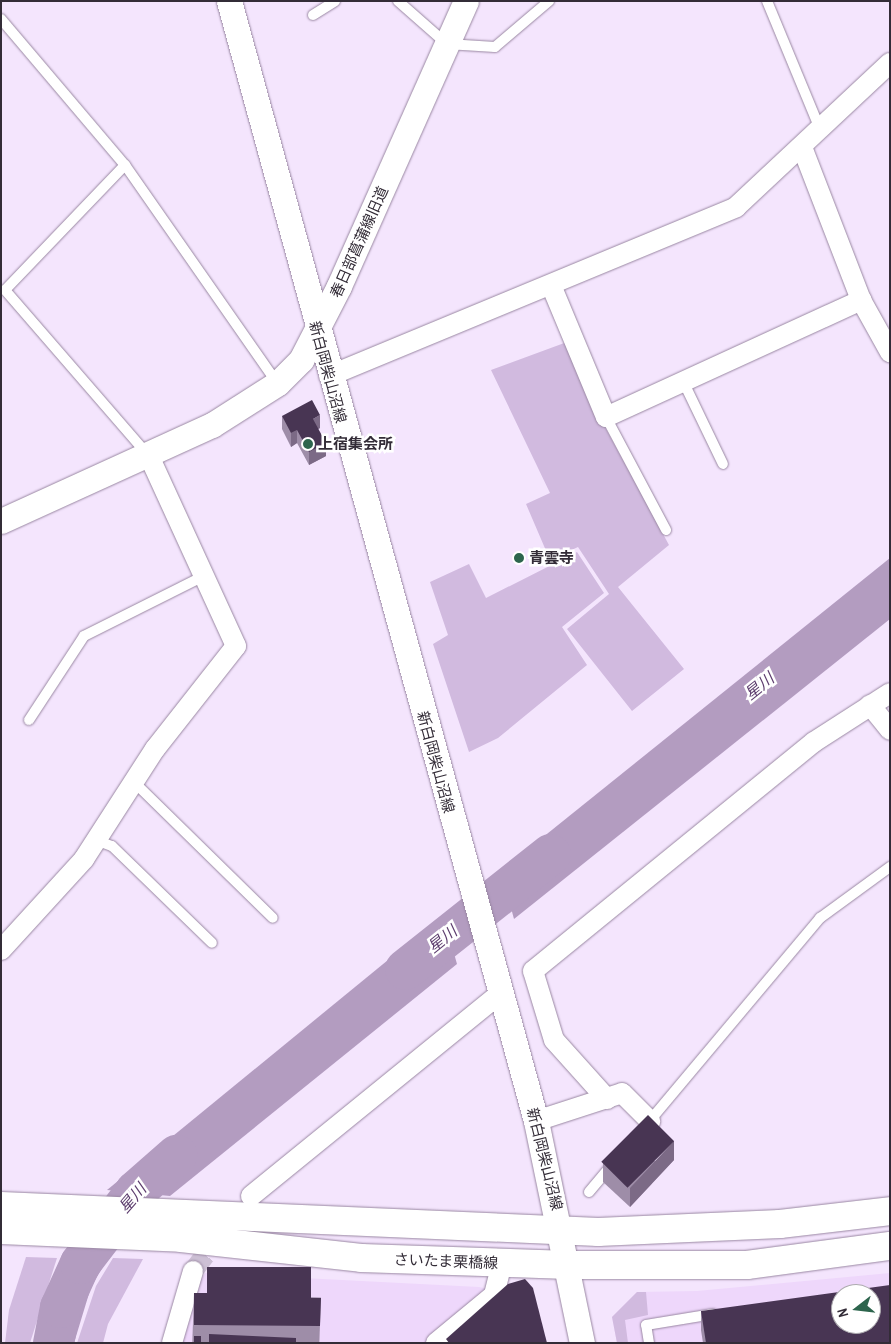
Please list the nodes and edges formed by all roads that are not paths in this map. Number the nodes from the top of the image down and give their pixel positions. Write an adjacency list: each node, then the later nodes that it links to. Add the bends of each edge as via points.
1 (229, 1): 16 (street, 新白岡柴山沼線)
2 (334, 1): 7 (lane)
3 (398, 1): 9 (lane)
4 (466, 1): 9 (street, 春日部菖蒲線旧道)
5 (549, 1): 9 (lane, via 495,47)
6 (767, 1): 11 (lane)
7 (313, 16)
8 (1, 19): 13 (lane)
9 (447, 44): 16 (street, 春日部菖蒲線旧道)
10 (890, 63): 11 (street)
11 (820, 129): 12 (street)
12 (802, 147): 14 (street, via 736,207); 15 (street)
13 (125, 165): 20 (lane); 22 (lane, via 5,290)
14 (551, 285): 18 (street); 21 (street)
15 (861, 300): 17 (street); 19 (street)
16 (317, 334): 18 (street, 新白岡柴山沼線); 20 (street, 春日部菖蒲線旧道, via 301,360)
17 (890, 352)
18 (329, 376): 37 (street, 新白岡柴山沼線)
19 (683, 381): 21 (street); 23 (lane)
20 (278, 383): 22 (street, 春日部菖蒲線旧道, via 212,425)
21 (606, 416): 25 (lane)
22 (148, 454): 24 (street, 春日部菖蒲線旧道); 26 (street)
23 (723, 464)
24 (1, 521)
25 (666, 530)
26 (204, 576): 29 (lane, via 84,636); 31 (street, via 236,646)
27 (890, 694): 28 (street)
28 (870, 705): 30 (street); 38 (street, via 814,742 533,971 554,1040)
29 (29, 720)
30 (890, 730)
31 (134, 782): 32 (street); 34 (lane)
32 (96, 840): 35 (lane, via 112,846); 36 (street)
33 (890, 867): 40 (lane, via 820,918)
34 (273, 918)
35 (212, 943)
36 (1, 950)
37 (498, 986): 39 (street, 新白岡柴山沼線); 43 (street)
38 (607, 1099): 39 (street); 40 (street, via 622,1093)
39 (536, 1121): 47 (street, 新白岡柴山沼線)
40 (644, 1128)
41 (620, 1156): 42 (lane)
42 (589, 1192)
43 (251, 1196)
44 (1, 1206): 47 (main road)
45 (890, 1211): 47 (main road, via 732,1228)
46 (1, 1230): 49 (main road, さいたま栗橋線, via 181,1238 361,1258)
47 (562, 1232): 50 (street, 新白岡柴山沼線)
48 (890, 1246): 50 (main road, さいたま栗橋線, via 747,1265)
49 (502, 1263): 50 (main road, さいたま栗橋線); 54 (street, via 494,1295)
50 (569, 1265): 55 (street, 新白岡柴山沼線)
51 (192, 1271): 53 (street)
52 (730, 1312): 56 (lane, via 646,1325)
53 (172, 1343)
54 (436, 1343)
55 (582, 1343)
56 (649, 1343)

